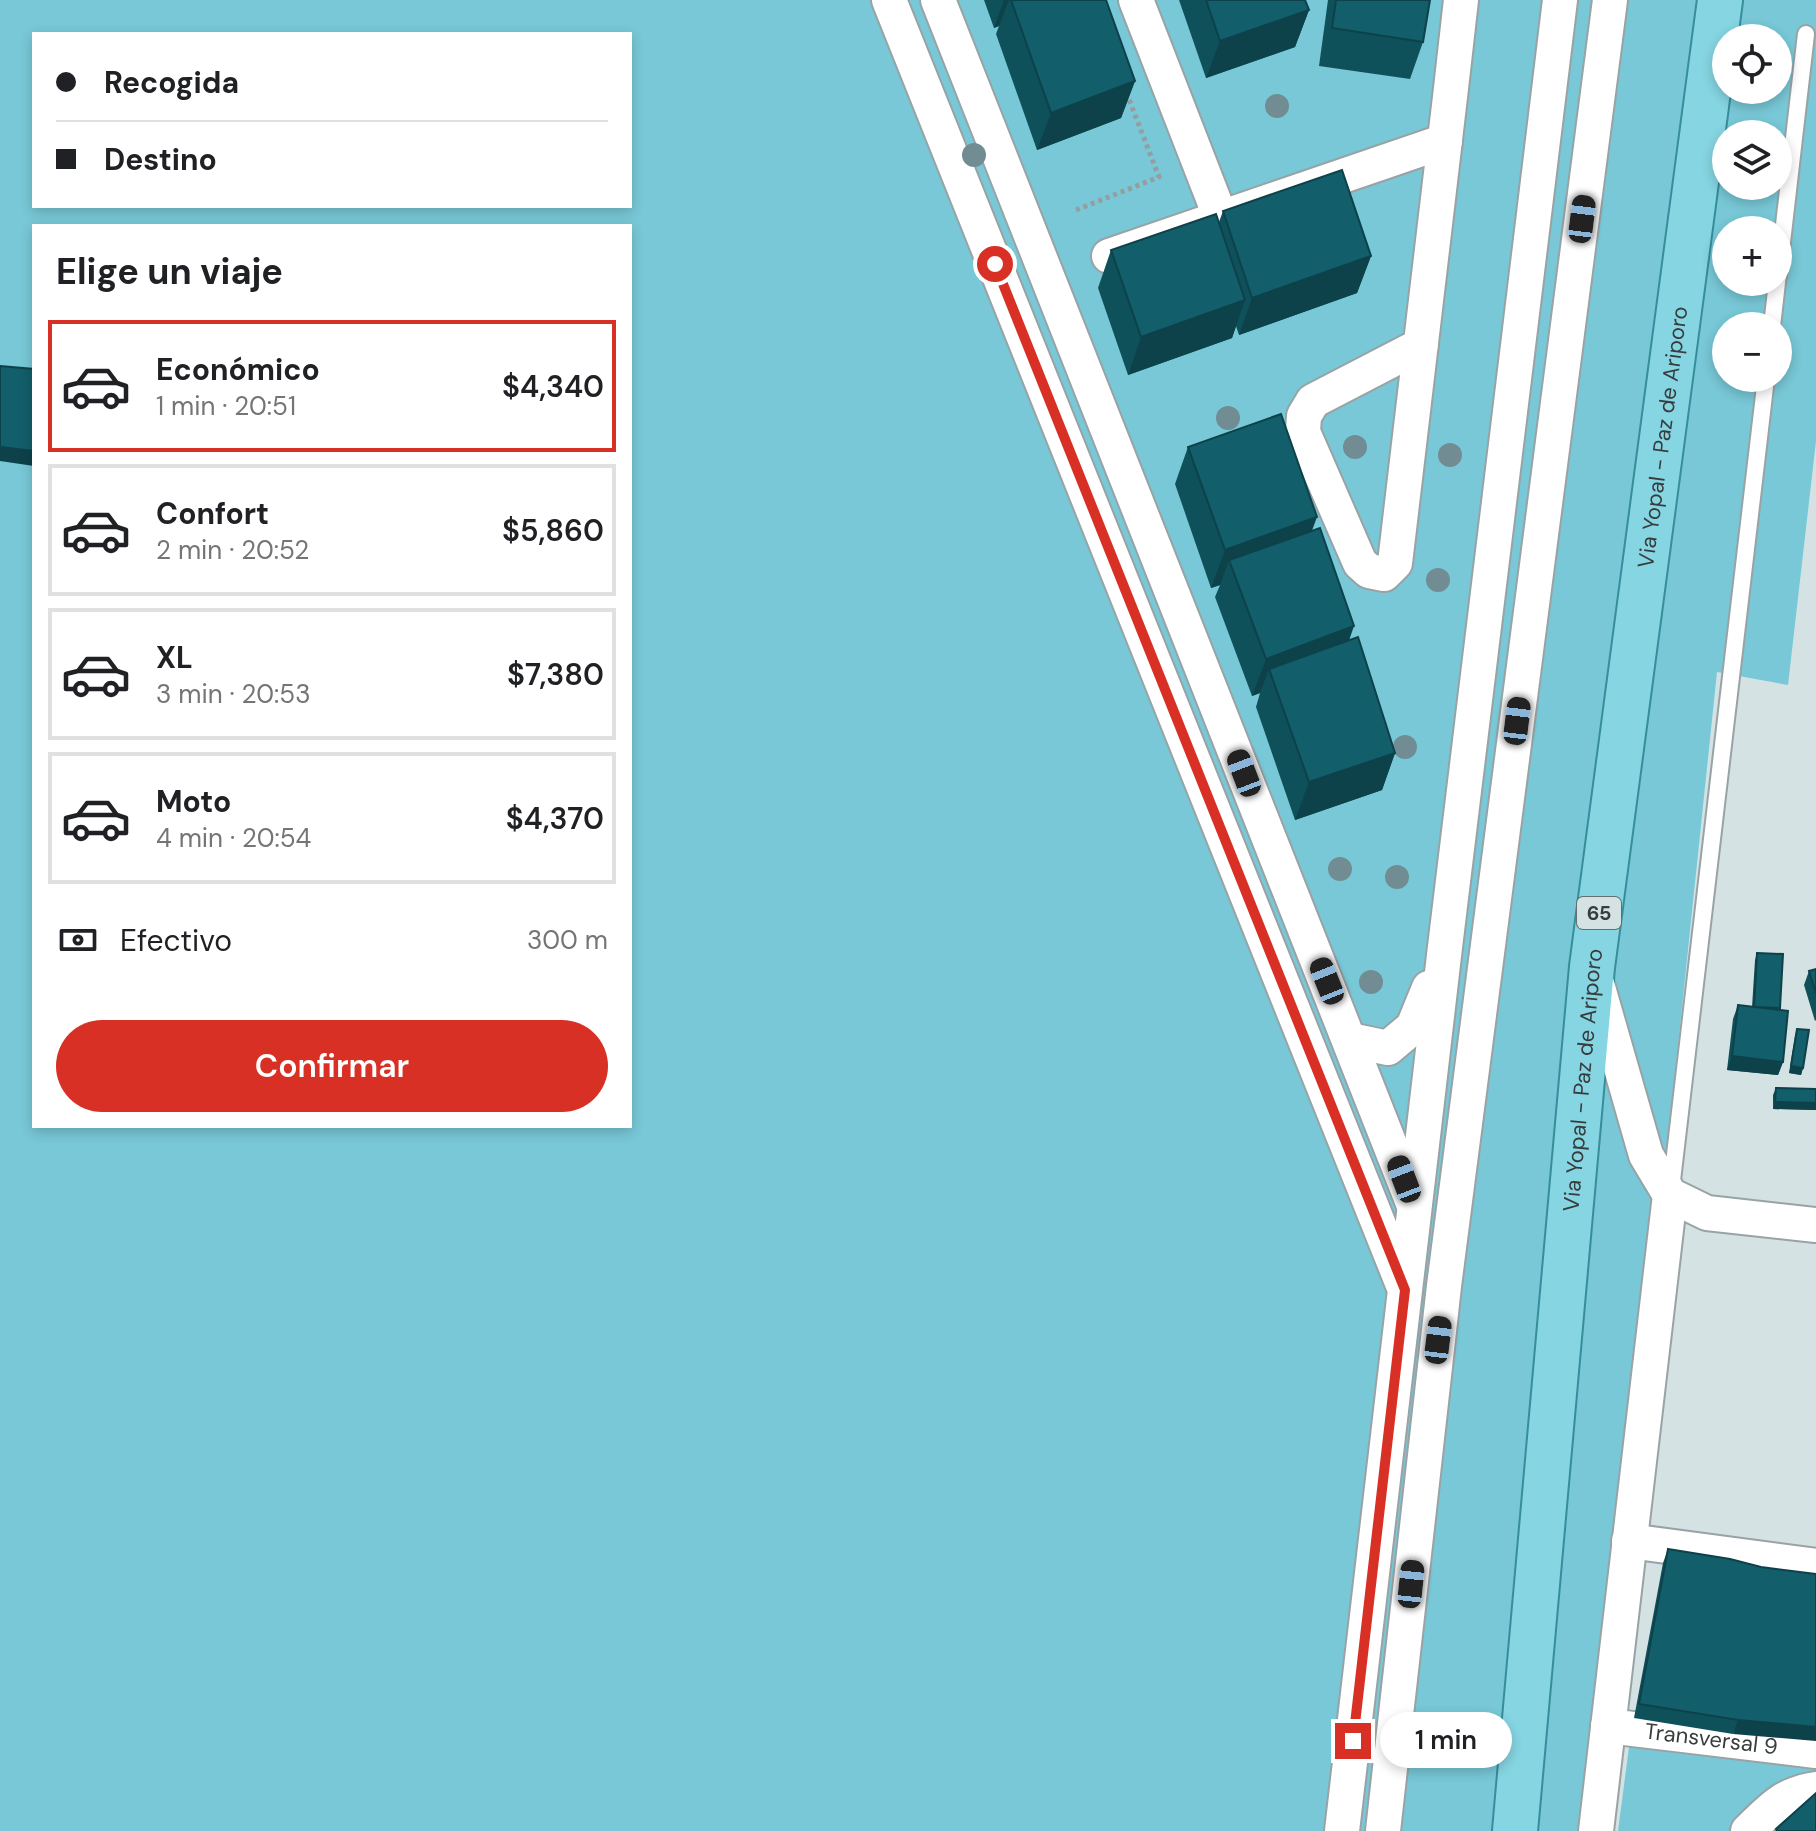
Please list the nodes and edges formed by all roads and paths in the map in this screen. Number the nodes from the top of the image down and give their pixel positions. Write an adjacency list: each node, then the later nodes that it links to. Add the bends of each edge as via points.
1 (889, 0): 24 (street)
2 (938, 0): 19 (street)
3 (1136, 0): 12 (street)
4 (1461, 0): 10 (street)
5 (1560, 0): 17 (street)
6 (1610, 0): 23 (street)
7 (1720, 0): 18 (main road, Via Yopal - Paz de Ariporo / 65)
8 (1806, 34): 13 (lane)
9 (1125, 88): 11 (path, via 1159,177)
10 (1445, 141): 12 (street); 15 (street)
11 (1076, 210)
12 (1220, 216): 14 (street)
13 (1785, 216)
14 (1109, 256)
15 (1421, 345): 15 (street, via 1395,563 1384,574 1360,563 1303,432 1304,416 1313,401)
16 (1764, 392): 20 (lane)
17 (1445, 947): 19 (street, via 1413,1027 1388,1048); 21 (street)
18 (1592, 967): 20 (street, via 1646,1155); 33 (main road, Via Yopal - Paz de Ariporo / 65)
19 (1350, 1040): 21 (street)
20 (1670, 1195): 22 (street, via 1707,1213); 26 (street)
21 (1414, 1207): 23 (street); 24 (street)
22 (1816, 1225)
23 (1444, 1286): 25 (street)
24 (1405, 1290): 25 (street); 31 (street)
25 (1435, 1367): 32 (street)
26 (1629, 1541): 27 (street); 28 (street)
27 (1816, 1566)
28 (1608, 1726): 29 (street, Transversal 9); 34 (street)
29 (1816, 1751)
30 (1816, 1789): 35 (street, via 1794,1792)
31 (1342, 1831)
32 (1383, 1831)
33 (1515, 1831)
34 (1596, 1831)
35 (1748, 1831)

